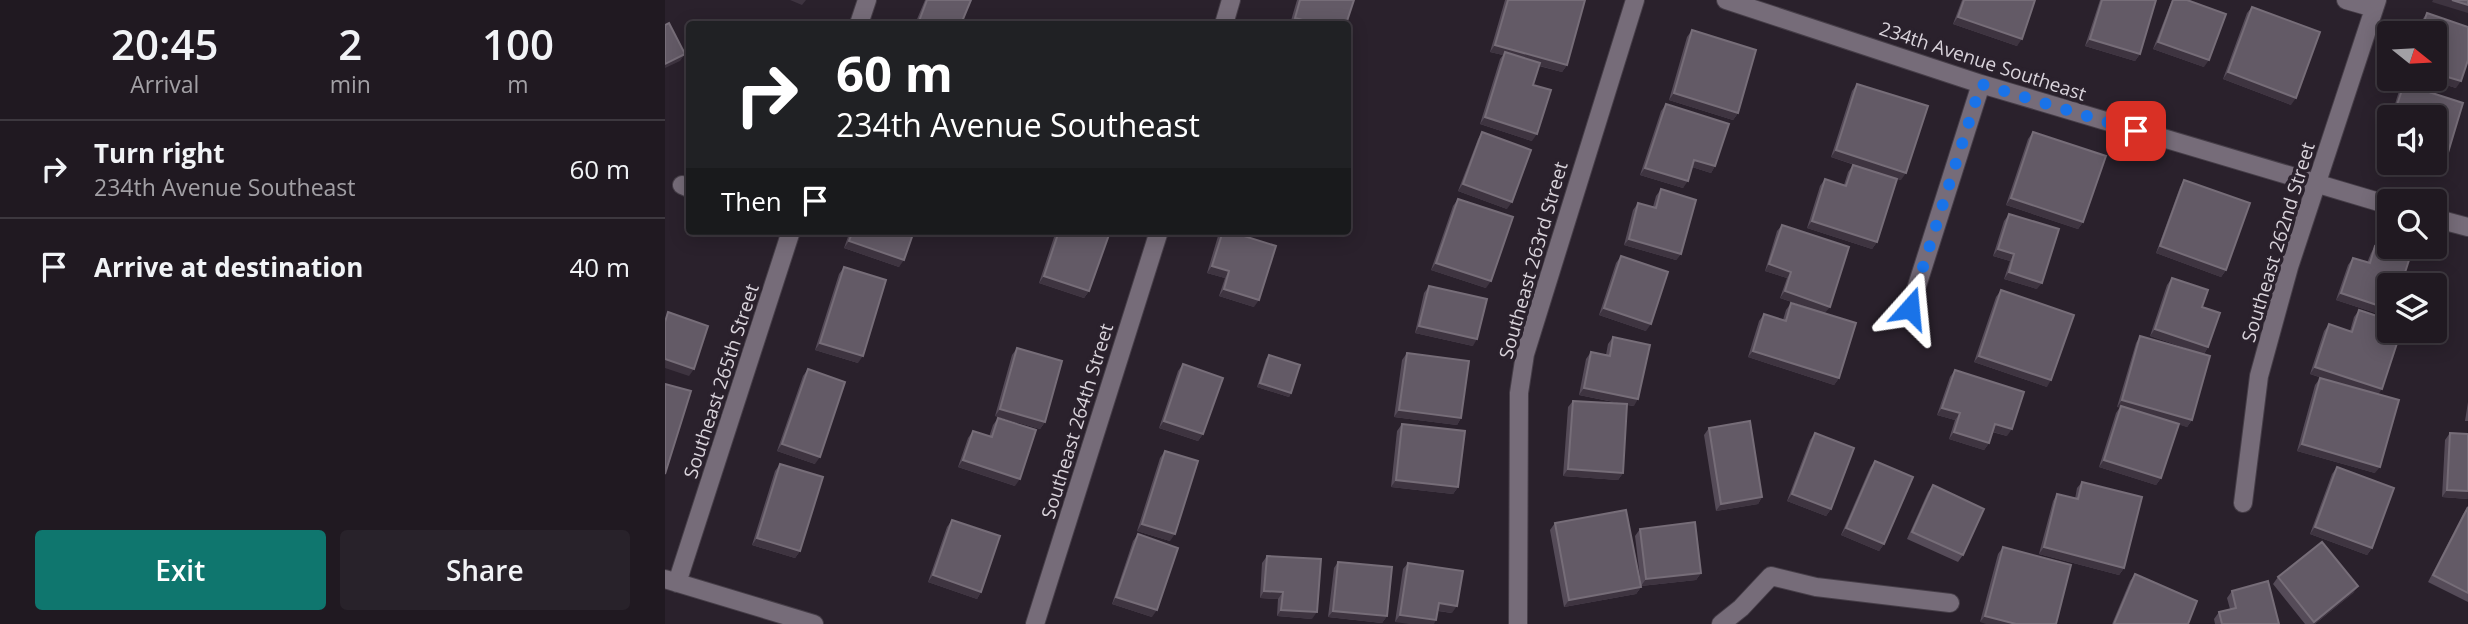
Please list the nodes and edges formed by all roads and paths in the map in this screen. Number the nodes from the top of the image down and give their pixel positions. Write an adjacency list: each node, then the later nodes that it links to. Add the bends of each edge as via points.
1 (867, 0): 7 (street)
2 (1231, 0): 8 (street)
3 (1636, 0): 22 (street, Southeast 263rd Street, via 1525,354 1519,393)
4 (1726, 0): 9 (street, 234th Avenue Southeast)
5 (2346, 0): 6 (street)
6 (2376, 4): 10 (street, Southeast 262nd Street)
7 (860, 21)
8 (1225, 21)
9 (1981, 84): 10 (street, 234th Avenue Southeast); 16 (street)
10 (2317, 186): 11 (street, 234th Avenue Southeast); 17 (street, Southeast 262nd Street, via 2259,376)
11 (2377, 202)
12 (2447, 221): 13 (street)
13 (2468, 227)
14 (791, 235): 18 (street, Southeast 265th Street)
15 (1158, 235): 21 (street, Southeast 264th Street)
16 (1910, 308)
17 (2243, 503)
18 (671, 581): 20 (street)
19 (1950, 603): 23 (street, via 1816,587 1771,576)
20 (814, 624)
21 (1035, 624)
22 (1518, 624)
23 (1721, 624)

